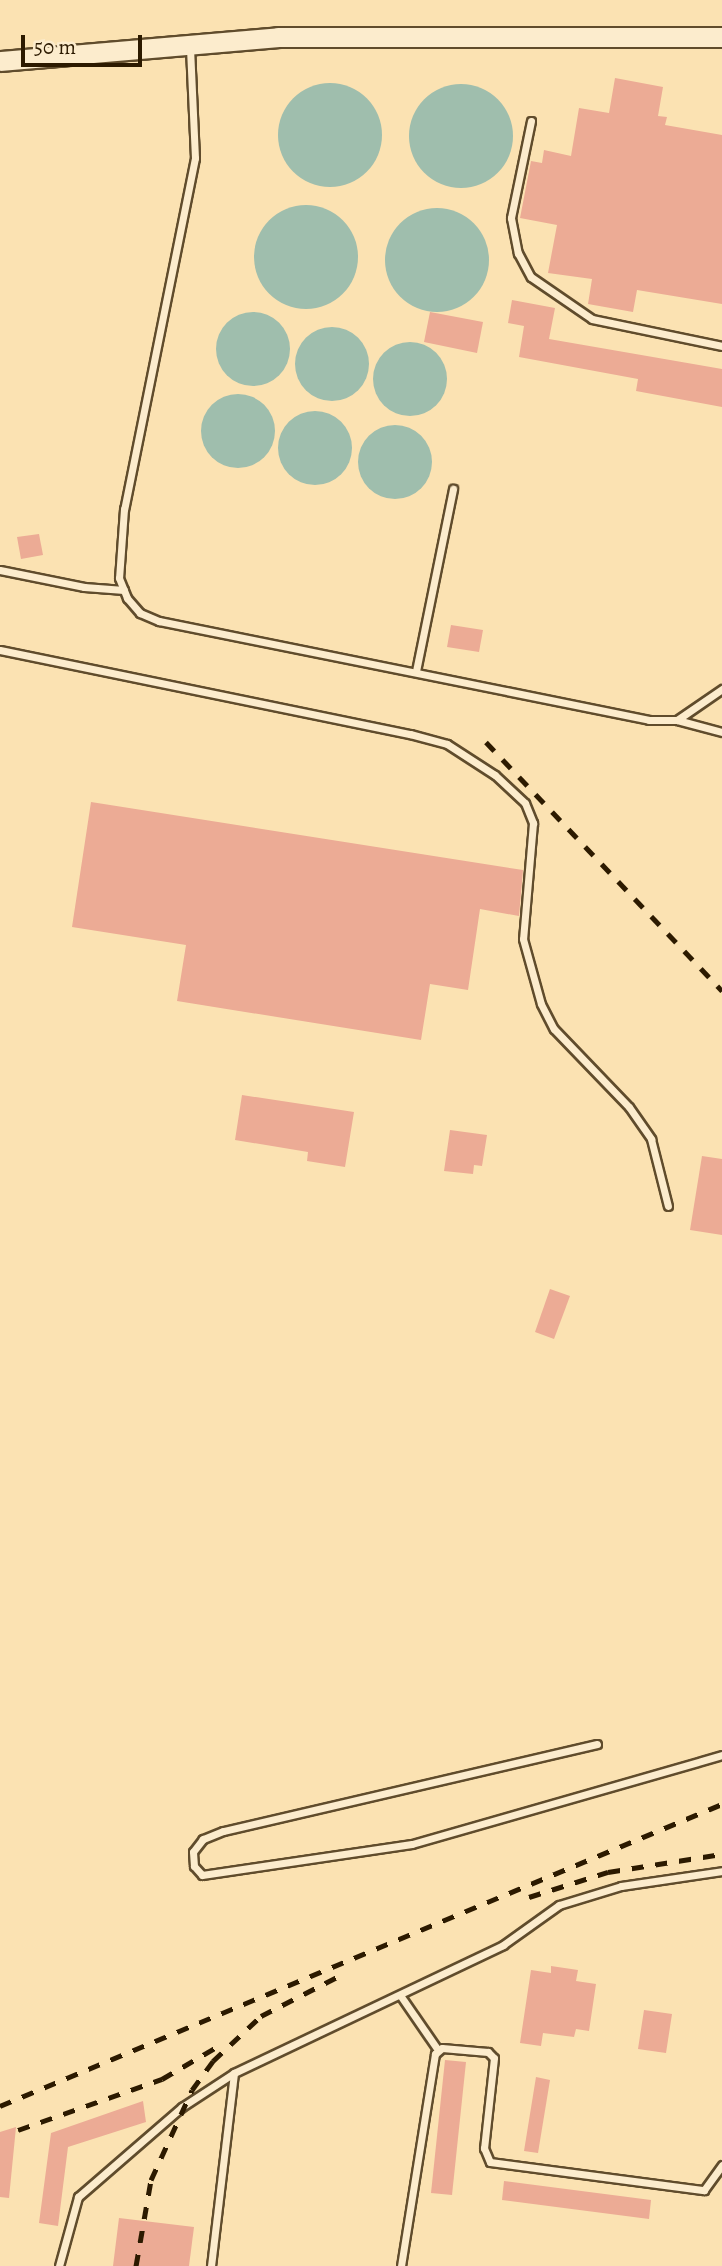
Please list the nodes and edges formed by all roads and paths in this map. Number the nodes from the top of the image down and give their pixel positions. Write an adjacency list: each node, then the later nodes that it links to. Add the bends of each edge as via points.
1 (722, 37): 2 (main road, via 359,34)
2 (190, 44): 3 (main road); 8 (lane, via 195,158 124,509 119,578)
3 (0, 61)
4 (531, 121): 5 (lane, via 511,218 518,253 531,277 592,319)
5 (722, 346)
6 (453, 489): 10 (lane)
7 (0, 570): 8 (lane)
8 (124, 590): 10 (lane, via 141,614 159,621)
9 (0, 650): 14 (lane, via 447,744 495,775 526,803 533,823 535,844 523,939 541,1004 554,1029 629,1107 651,1139)
10 (416, 671): 12 (lane, via 649,720)
11 (722, 689): 12 (lane)
12 (677, 720): 13 (lane)
13 (722, 733)
14 (668, 1206)
15 (597, 1744): 16 (lane, via 223,1831 203,1839 193,1852 194,1866 201,1875 412,1844)
16 (722, 1755)
17 (722, 1871): 18 (lane, via 621,1886 559,1905 503,1945)
18 (400, 1995): 19 (lane); 20 (lane)
19 (438, 2050): 21 (lane, via 488,2052 494,2058 484,2148 490,2162 704,2190); 24 (lane)
20 (234, 2073): 22 (lane, via 182,2108 78,2197); 23 (lane)
21 (722, 2165)
22 (59, 2266)
23 (211, 2266)
24 (401, 2266)

